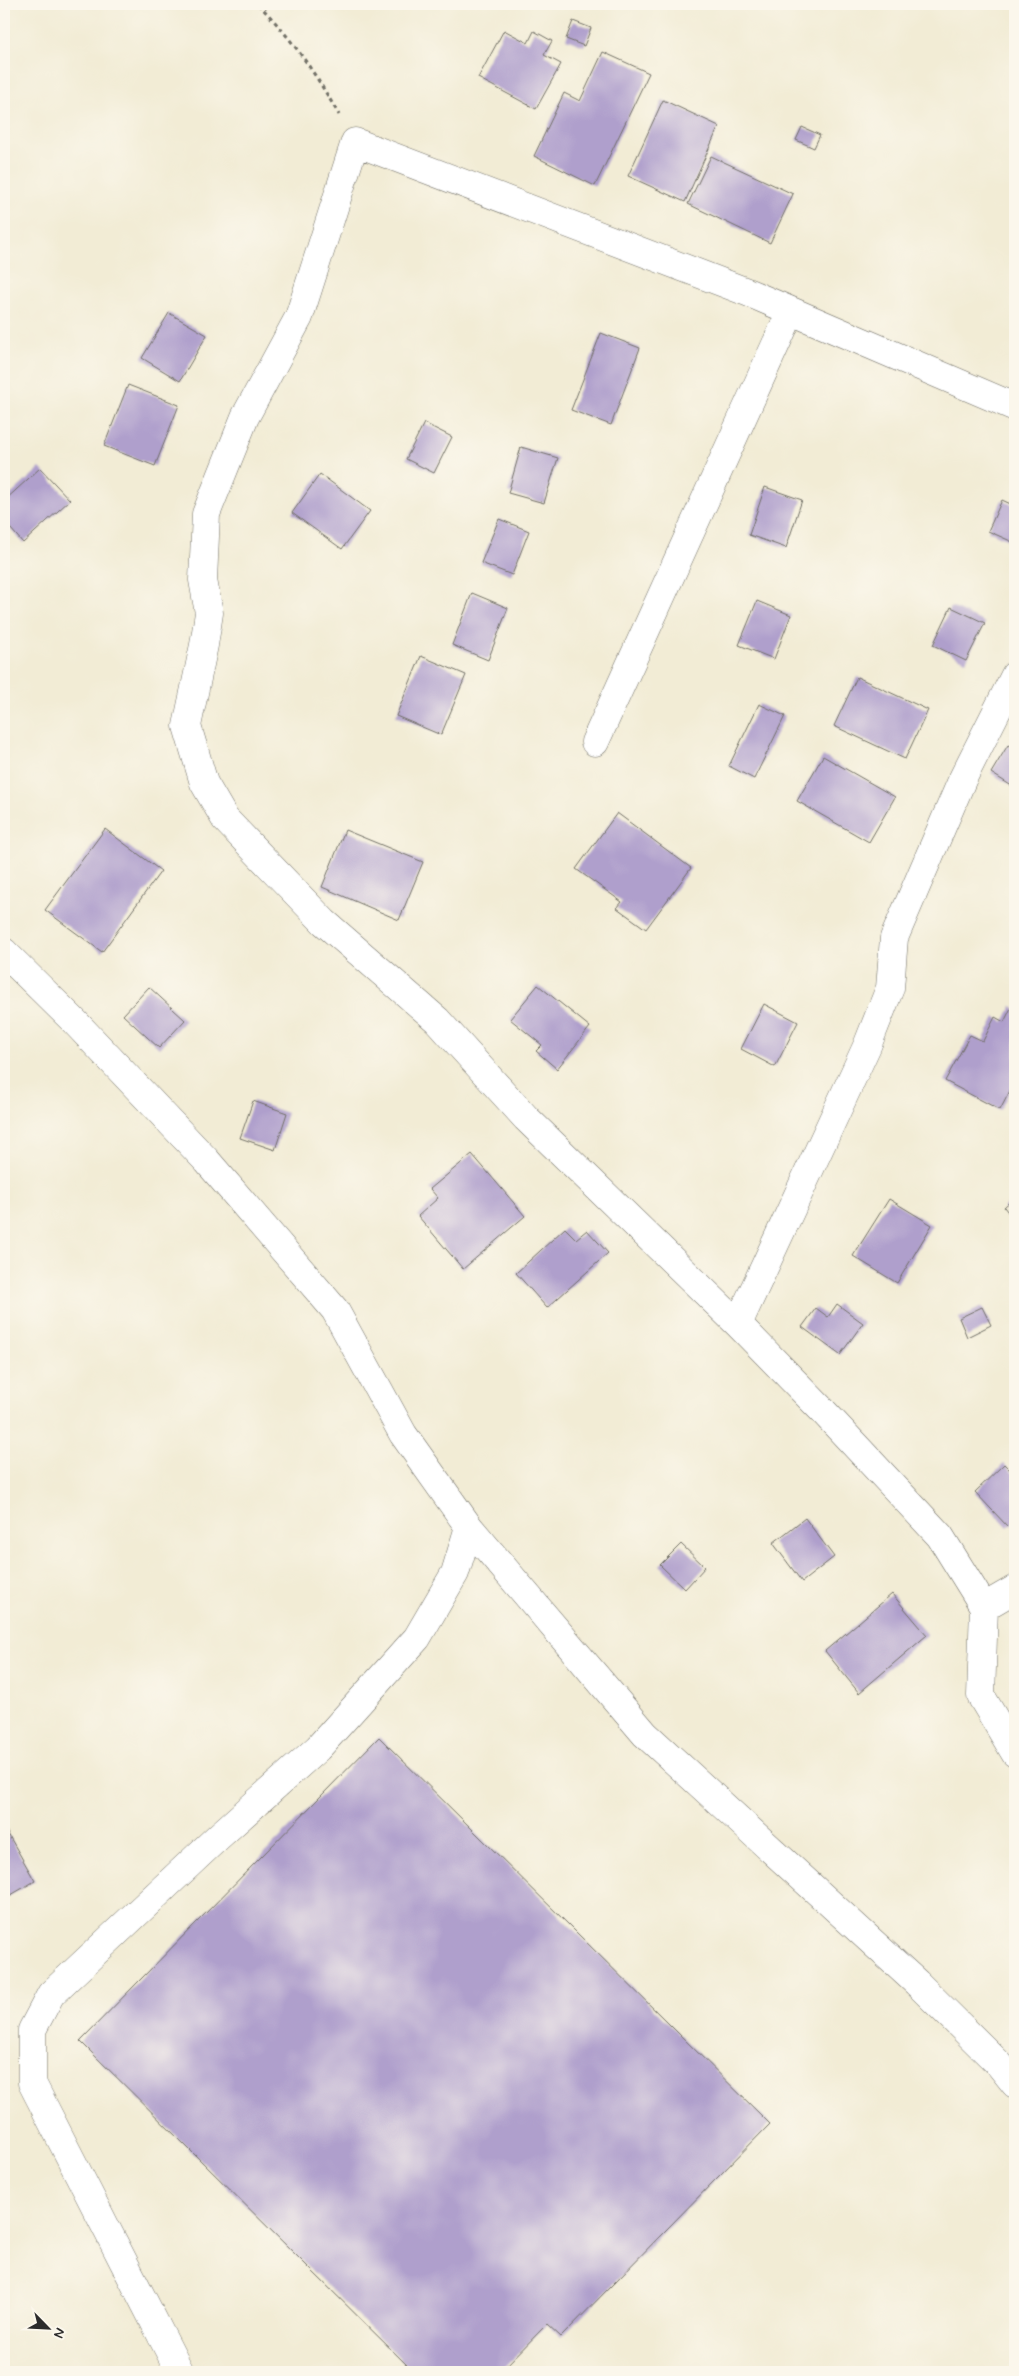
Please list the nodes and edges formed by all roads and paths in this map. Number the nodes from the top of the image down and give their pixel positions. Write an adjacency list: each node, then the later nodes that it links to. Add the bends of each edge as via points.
1 (258, 4): 2 (path, via 285,30)
2 (355, 142): 3 (street); 8 (street, via 299,317 245,416 206,514 203,580 209,613 187,726 204,783 225,819 324,922 437,1020 526,1118)
3 (791, 311): 4 (street); 6 (street)
4 (1015, 407)
5 (1015, 675): 8 (street, via 963,778 894,938 890,988 867,1046)
6 (595, 742)
7 (4, 952): 9 (street, via 207,1161 335,1310 402,1434)
8 (738, 1324): 11 (street, via 940,1536)
9 (469, 1527): 13 (street, via 645,1734 917,1983); 14 (street, via 456,1573 417,1638 318,1748 51,1994 32,2030 32,2083)
10 (1015, 1589): 11 (street)
11 (984, 1606): 12 (street, via 982,1696)
12 (1015, 1753)
13 (1015, 2084)
14 (180, 2372)

